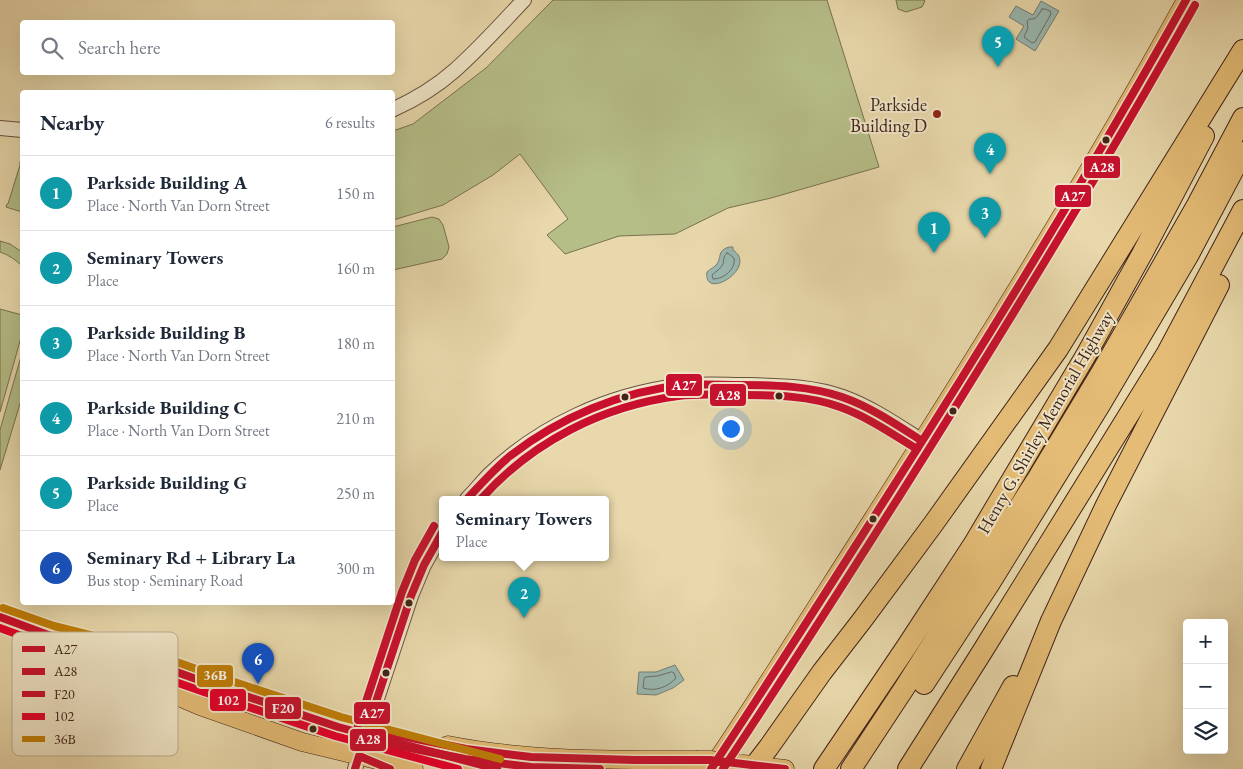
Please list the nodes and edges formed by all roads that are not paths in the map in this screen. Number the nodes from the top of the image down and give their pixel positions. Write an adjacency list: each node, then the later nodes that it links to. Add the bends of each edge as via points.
1 (524, 0): 5 (street, via 453,72)
2 (1186, 0): 12 (main road, via 1081,184)
3 (1243, 50): 23 (highway, via 1058,349 770,747)
4 (1243, 62): 28 (highway, Henry G. Shirley Memorial Highway, via 1081,363 973,545)
5 (395, 108)
6 (1243, 118): 29 (highway, via 1101,373 1039,476)
7 (1, 130): 8 (street)
8 (20, 130)
9 (1243, 152): 30 (highway, via 1188,256 1100,405 990,583)
10 (1243, 210): 31 (highway, via 1167,353)
11 (1243, 237): 16 (highway, via 1106,505)
12 (922, 441): 13 (street, via 861,405 820,390 795,386 677,386 629,396 569,419 503,462); 22 (main road)
13 (470, 496)
14 (439, 539): 20 (street, via 424,565)
15 (0, 617): 17 (main road)
16 (1051, 621): 32 (highway); 33 (highway)
17 (40, 632)
18 (178, 672): 20 (main road, via 329,724)
19 (178, 696): 21 (main road)
20 (359, 729): 22 (main road, via 466,749 531,757); 26 (main road)
21 (357, 762): 24 (main road); 25 (main road)
22 (704, 765): 23 (main road, bridge, via 710,760)
23 (748, 766): 27 (main road)
24 (390, 769)
25 (414, 769)
26 (497, 769)
27 (784, 769)
28 (824, 769)
29 (851, 769)
30 (867, 769)
31 (908, 769)
32 (967, 769)
33 (991, 769)

